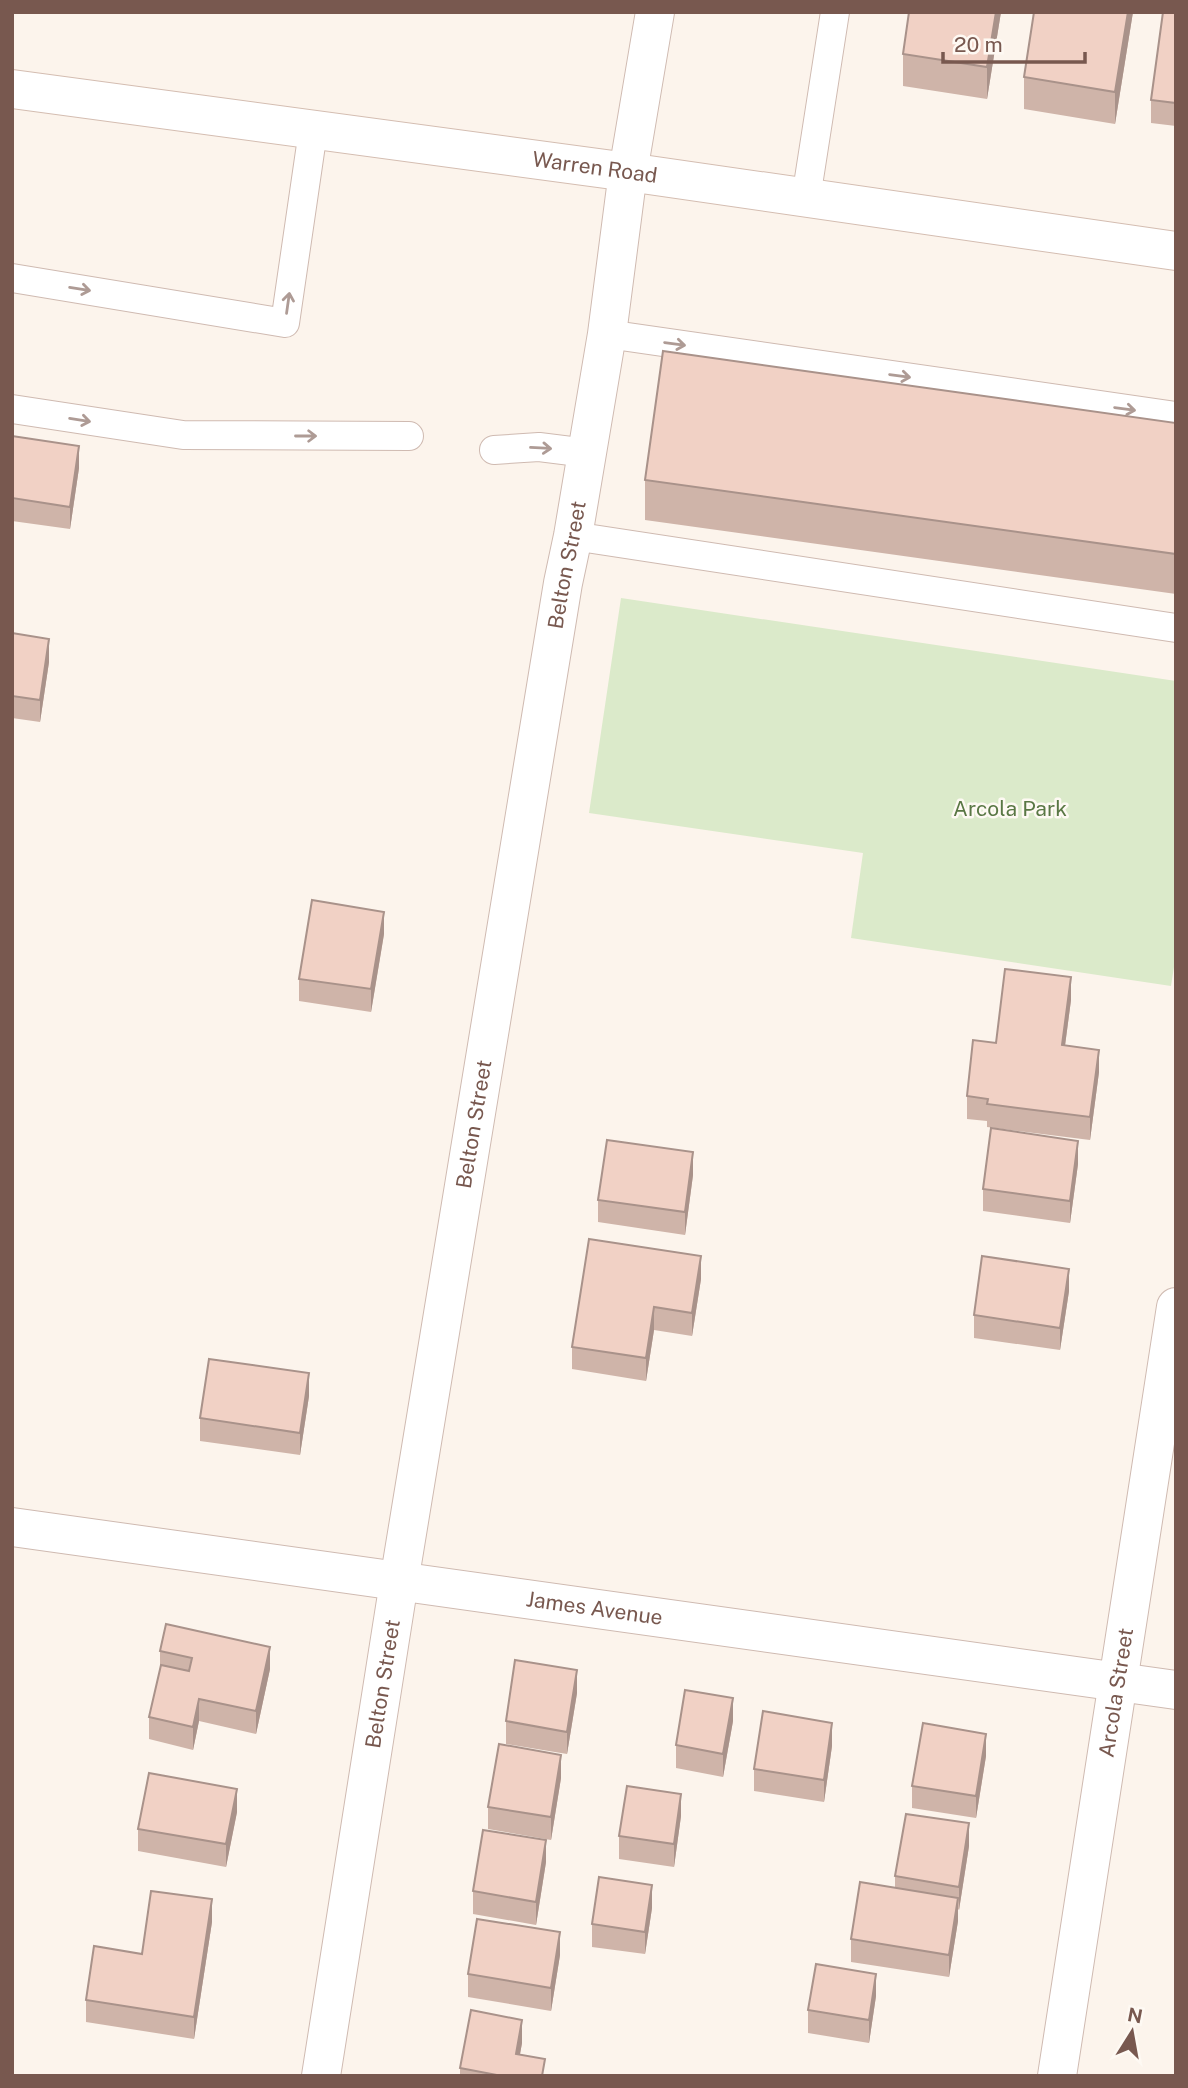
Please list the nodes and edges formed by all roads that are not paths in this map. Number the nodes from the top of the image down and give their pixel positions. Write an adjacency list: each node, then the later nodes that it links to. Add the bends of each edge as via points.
1 (655, 12): 5 (street, Belton Street)
2 (835, 12): 6 (lane)
3 (12, 89): 4 (street, Warren Road)
4 (313, 131): 5 (street, Warren Road); 8 (lane, one-way to 4, via 285,323)
5 (628, 172): 6 (street, Warren Road); 9 (street, Belton Street)
6 (806, 198): 7 (street, Warren Road)
7 (1176, 251)
8 (12, 278)
9 (607, 334): 11 (lane, one-way to 11); 14 (street, Belton Street)
10 (12, 409): 12 (lane, one-way to 12, via 184,435)
11 (1176, 416)
12 (409, 436)
13 (494, 450): 14 (lane, one-way to 14, via 539,447)
14 (587, 453): 15 (street, Belton Street)
15 (573, 536): 16 (lane); 19 (street, Belton Street)
16 (1176, 628)
17 (1176, 1307): 20 (street, Arcola Street)
18 (12, 1527): 19 (street, James Avenue)
19 (399, 1582): 20 (street, James Avenue); 22 (street, Belton Street)
20 (1117, 1682): 21 (street, James Avenue); 23 (street, Arcola Street)
21 (1176, 1690)
22 (321, 2076)
23 (1057, 2076)

